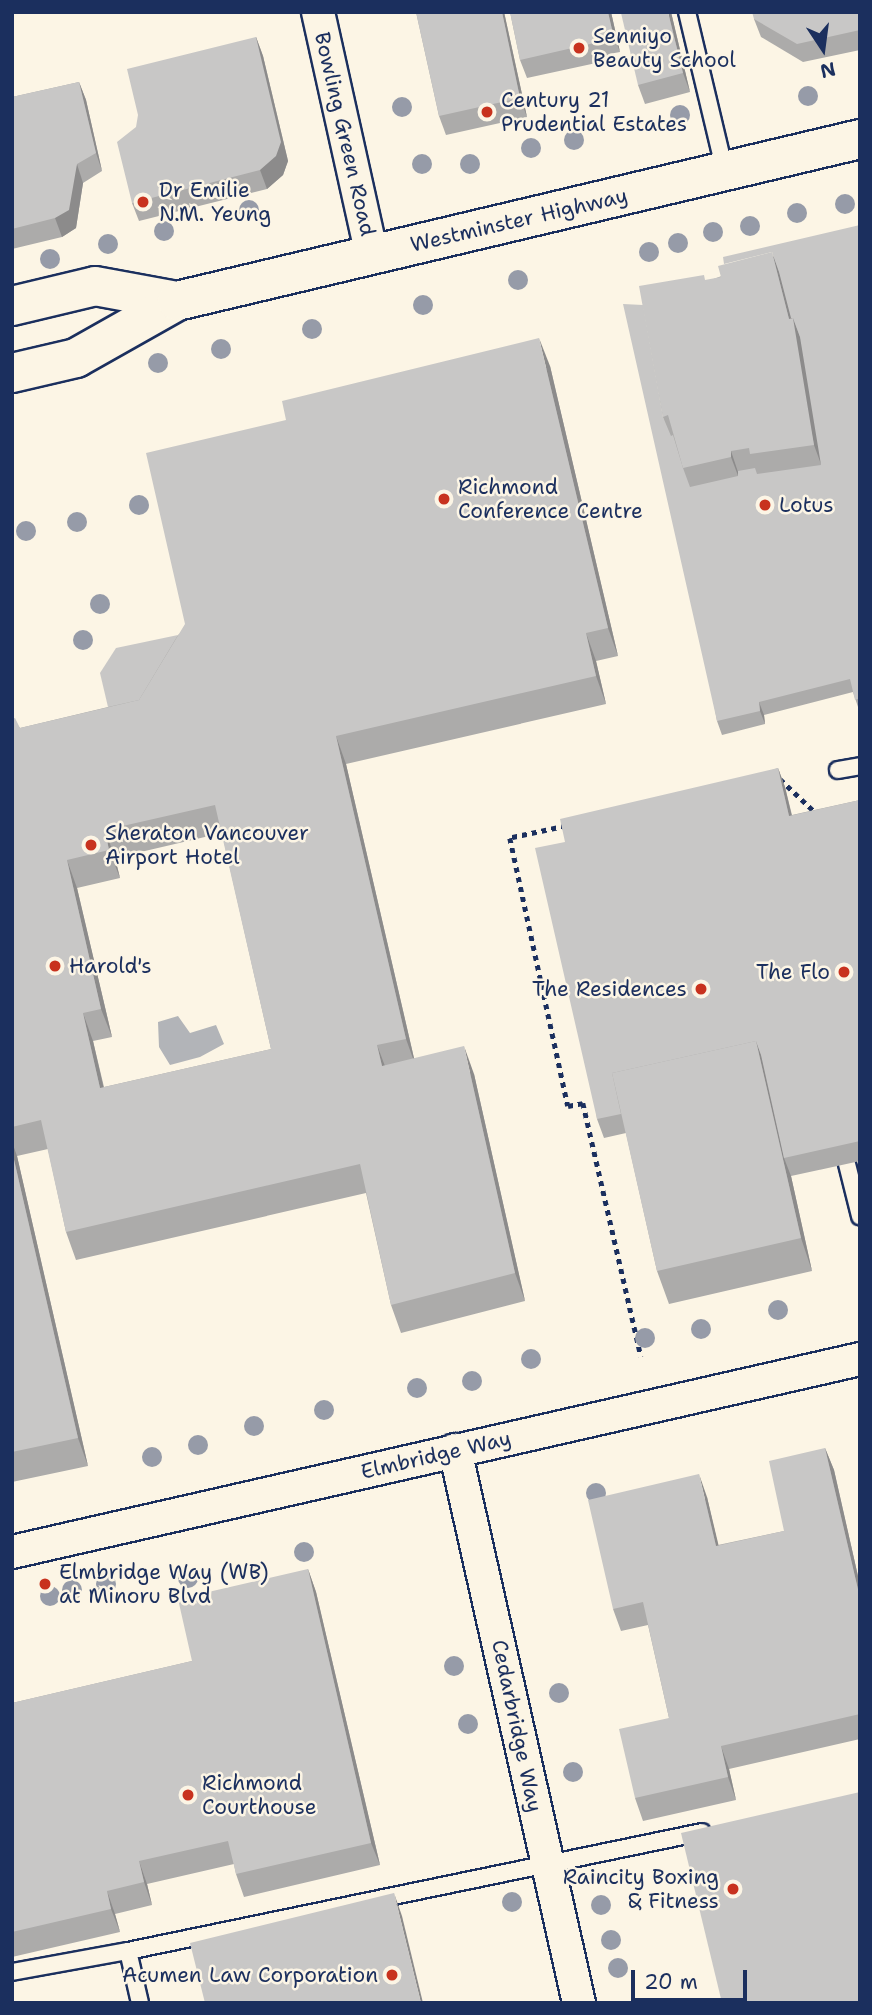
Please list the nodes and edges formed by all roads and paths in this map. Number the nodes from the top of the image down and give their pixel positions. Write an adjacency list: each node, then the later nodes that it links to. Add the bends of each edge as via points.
1 (317, 12): 5 (street, Bowling Green Road)
2 (687, 12): 4 (lane)
3 (860, 139): 4 (main road, Westminster Highway)
4 (725, 171): 5 (main road, Westminster Highway)
5 (372, 255): 6 (main road, Westminster Highway)
6 (177, 301): 7 (main road, Westminster Highway, via 95,286); 8 (main road, Westminster Highway, via 76,358)
7 (12, 306)
8 (12, 373)
9 (860, 766): 10 (lane)
10 (838, 770)
11 (768, 782): 12 (path, via 781,779 805,806)
12 (820, 815)
13 (578, 823): 16 (path, via 510,838 568,1106 583,1103)
14 (847, 1164): 15 (lane)
15 (860, 1216)
16 (641, 1356)
17 (860, 1359): 18 (street, Elmbridge Way)
18 (455, 1450): 19 (street, Elmbridge Way); 21 (street, Cedarbridge Way)
19 (12, 1552)
20 (724, 1828): 21 (lane)
21 (547, 1861): 22 (lane); 25 (street, Cedarbridge Way)
22 (128, 1951): 23 (lane); 24 (lane)
23 (12, 1972)
24 (140, 2003)
25 (579, 2003)

